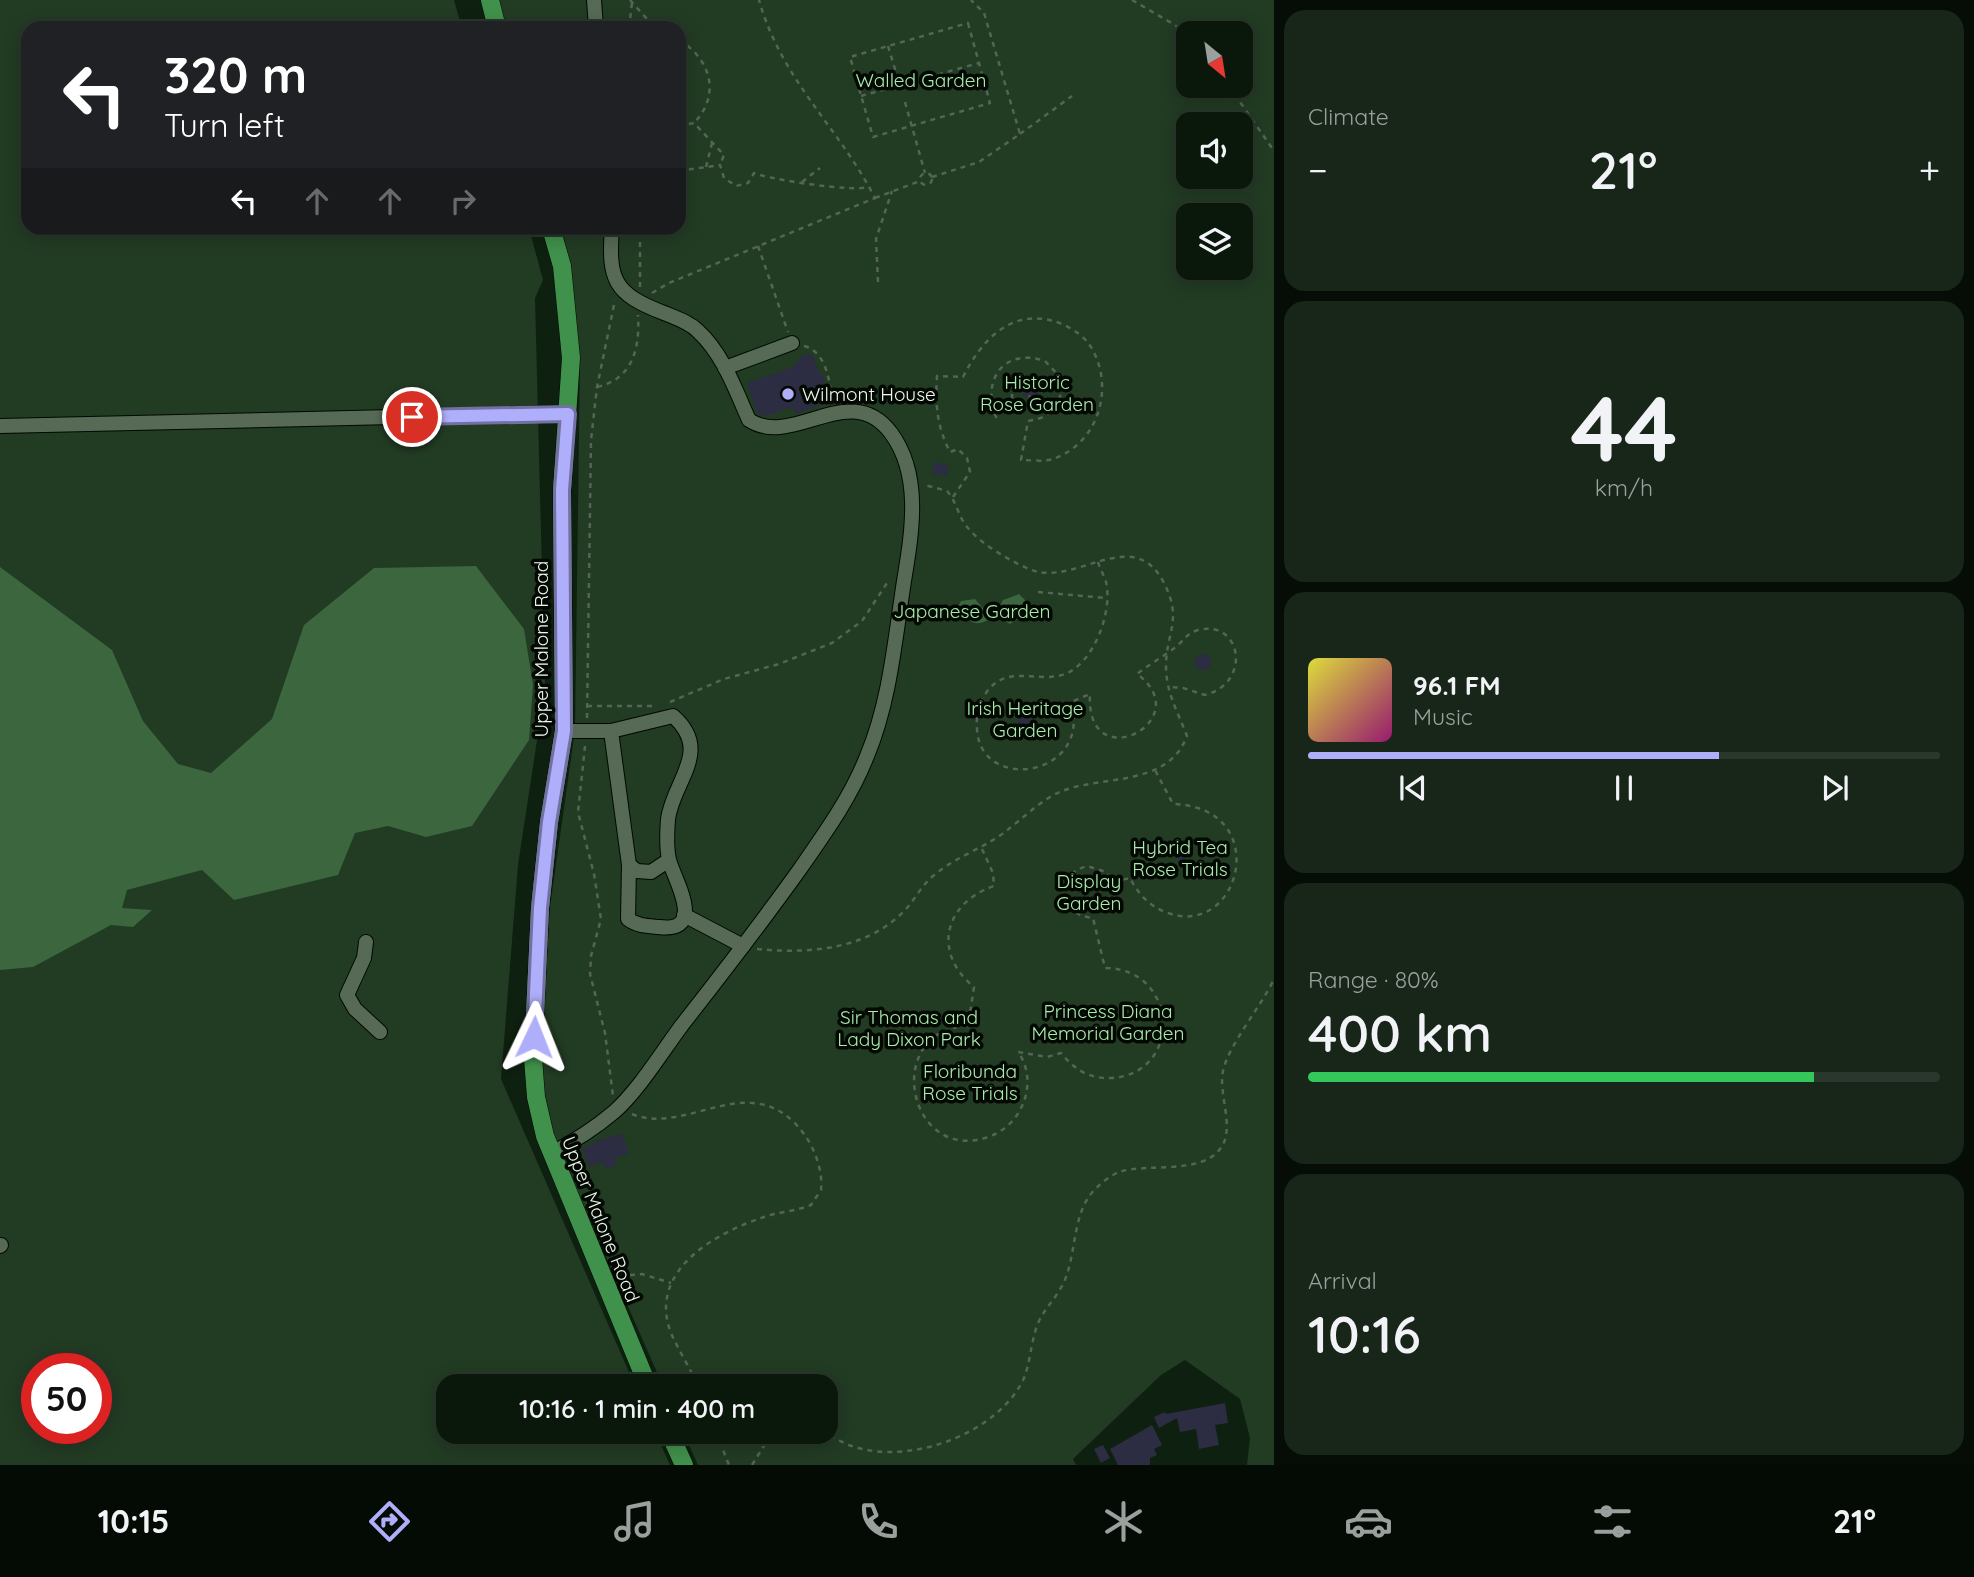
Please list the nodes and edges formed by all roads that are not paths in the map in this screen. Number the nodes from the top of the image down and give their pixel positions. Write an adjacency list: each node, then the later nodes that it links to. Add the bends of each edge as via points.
1 (490, 0): 3 (main road)
2 (594, 0): 4 (lane)
3 (495, 21)
4 (596, 21)
5 (553, 235): 9 (main road, Upper Malone Road, via 562,266 571,358)
6 (611, 235): 8 (lane, via 610,252 619,289 640,304 695,328)
7 (792, 344): 8 (lane)
8 (725, 368): 17 (lane, via 749,420 757,426 785,426 834,412 859,412 877,420 890,431 909,466 913,485 888,685 868,755 829,827)
9 (568, 414): 10 (lane); 11 (main road, Upper Malone Road, via 562,501)
10 (0, 426)
11 (564, 731): 12 (lane); 19 (main road, Upper Malone Road, via 540,908 533,1058 536,1097)
12 (611, 731): 13 (lane, via 673,716 688,733 687,773 668,819); 14 (lane)
13 (669, 860): 14 (lane, via 651,872); 15 (lane, via 683,895)
14 (629, 865): 15 (lane, via 628,919 634,924 669,928)
15 (684, 915): 17 (lane)
16 (366, 942): 18 (lane, via 364,958 347,995)
17 (743, 946): 19 (lane, via 619,1107)
18 (380, 1032)
19 (552, 1153): 20 (main road, Upper Malone Road)
20 (643, 1374)
21 (674, 1444): 22 (main road)
22 (684, 1465)

